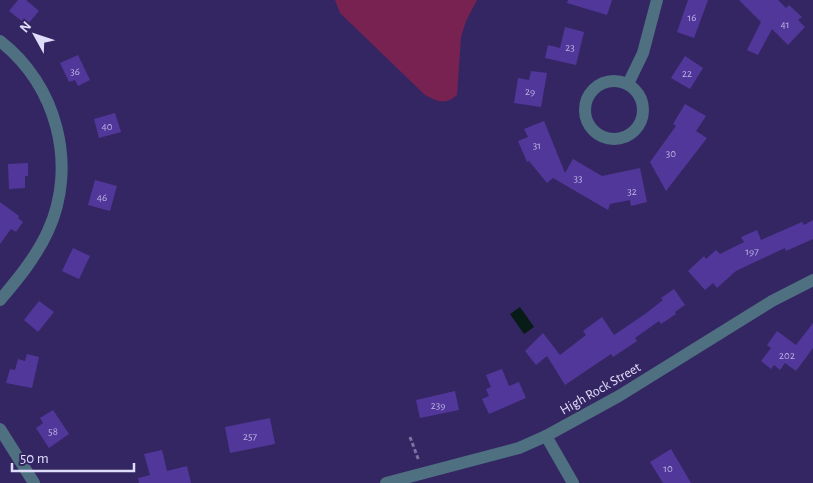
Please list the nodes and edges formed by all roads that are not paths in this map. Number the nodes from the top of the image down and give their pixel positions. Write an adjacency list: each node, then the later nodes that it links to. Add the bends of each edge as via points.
1 (657, 0): 3 (street, via 643,53)
2 (0, 41): 5 (street, via 22,61 44,95 58,129 62,152 59,189 49,229 33,259)
3 (628, 84): 3 (street, via 638,92 644,107 640,125 629,136 614,140 603,138 586,120 584,106 590,92 603,82 618,80)
4 (813, 280): 7 (street, High Rock Street, via 772,300 619,396)
5 (0, 300)
6 (0, 430): 8 (street)
7 (546, 436): 9 (street, High Rock Street, via 519,448); 10 (street)
8 (34, 483)
9 (386, 483)
10 (572, 483)

